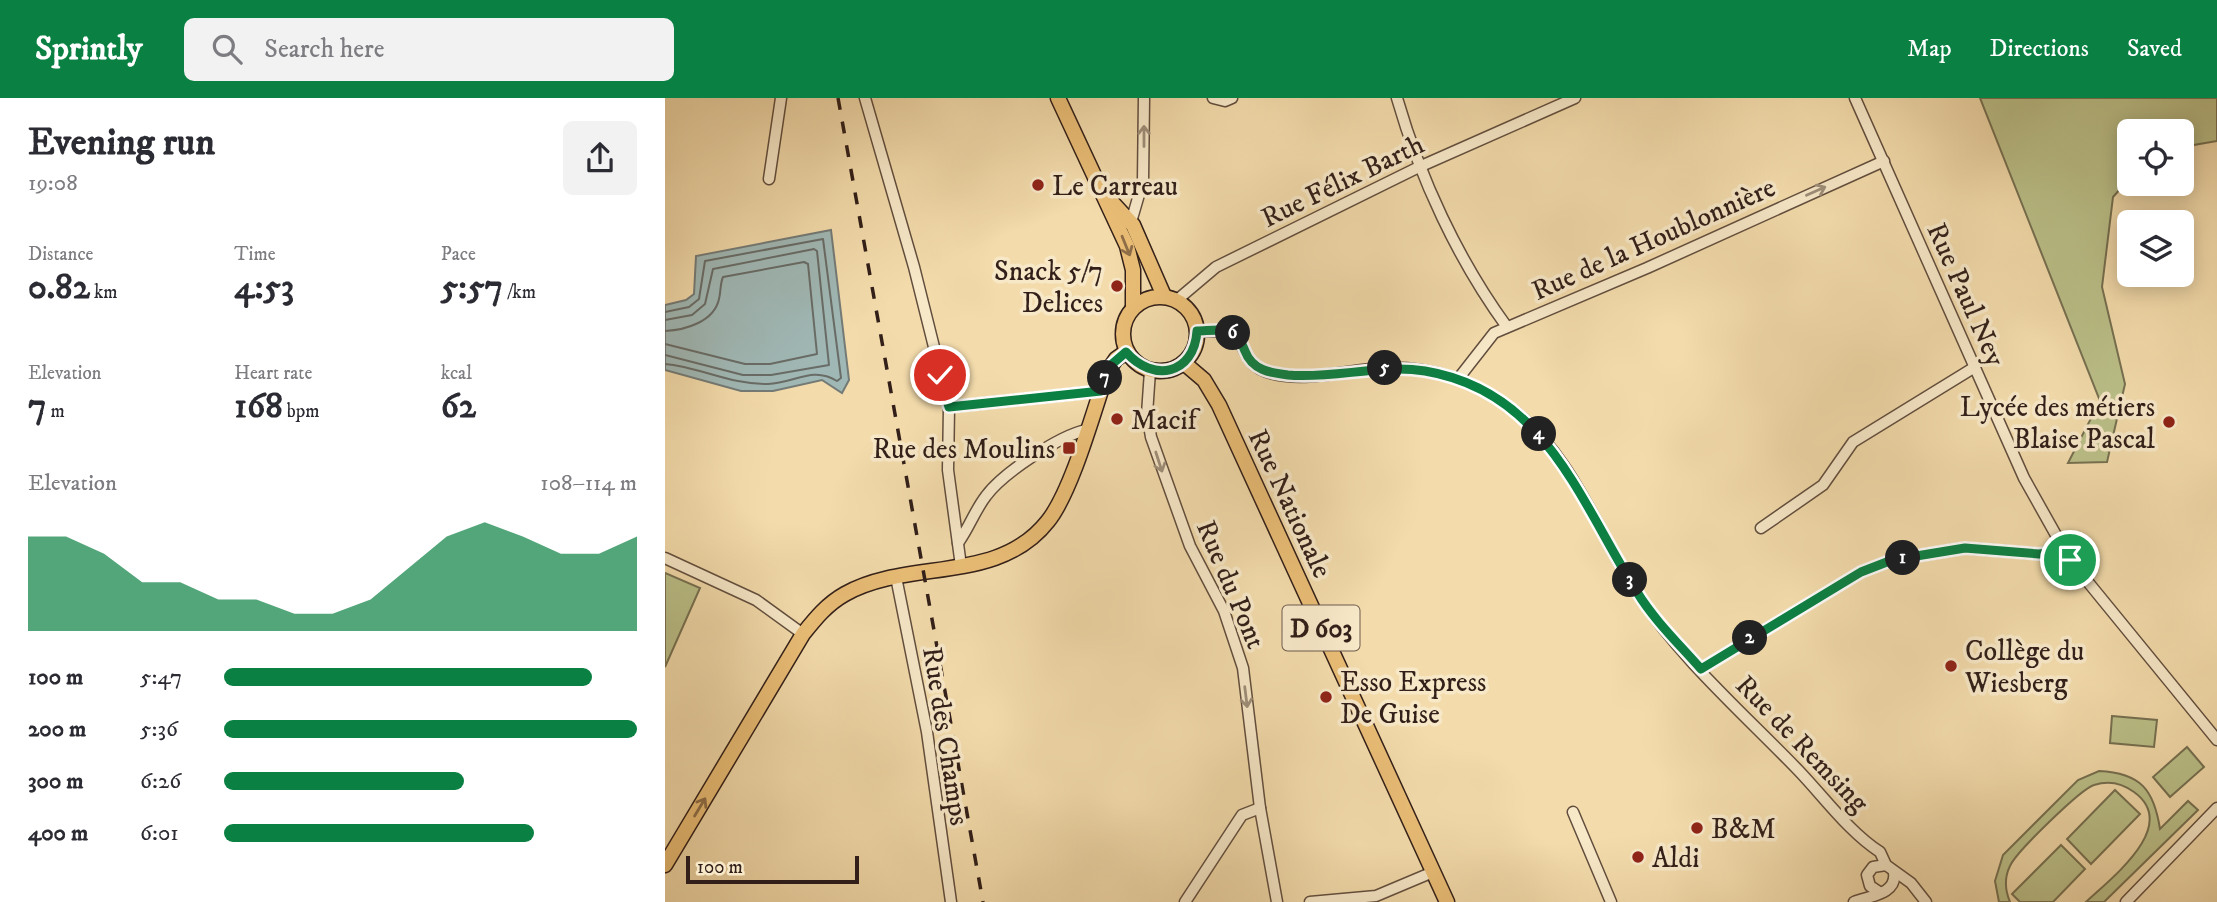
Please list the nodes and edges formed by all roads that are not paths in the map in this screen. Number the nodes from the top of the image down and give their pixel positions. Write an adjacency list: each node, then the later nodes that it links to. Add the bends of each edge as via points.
1 (781, 98): 12 (street)
2 (865, 98): 25 (street)
3 (1058, 98): 13 (main road)
4 (1144, 98): 14 (street, one-way to 4, via 1143,181)
5 (1213, 98): 6 (street)
6 (1232, 98)
7 (1397, 98): 11 (street)
8 (1575, 98): 11 (street, Rue Félix Barth)
9 (1855, 98): 10 (street, Rue Paul Ney)
10 (1884, 160): 17 (street, Rue de la Houblonnière, one-way to 10); 21 (street, Rue Paul Ney)
11 (1419, 167): 15 (street, Rue Félix Barth, via 1216,267); 17 (street, via 1487,300)
12 (769, 179)
13 (1101, 190): 14 (main road); 16 (main road, one-way to 16, via 1132,259)
14 (1131, 222): 15 (main road)
15 (1170, 298): 16 (main road, via 1146,298); 18 (main road, via 1193,317)
16 (1133, 307): 19 (main road, via 1123,325)
17 (1507, 327): 23 (street, Rue de la Houblonnière, via 1494,332)
18 (1197, 331): 20 (main road); 23 (street, Rue de Remsing, via 1233,332 1248,359 1274,373 1312,376 1393,368)
19 (1126, 352): 22 (main road); 24 (main road, via 1111,365)
20 (1184, 363): 22 (main road); 43 (main road, Rue Nationale / D 603, via 1204,380 1219,405)
21 (1975, 367): 27 (street, via 1853,442 1823,485); 29 (street, Rue Paul Ney, via 2024,478)
22 (1150, 371): 36 (street, Rue du Pont, one-way to 36, via 1147,414 1151,437 1181,523 1224,611 1243,668)
23 (1458, 379): 34 (street, Rue de Remsing, via 1491,394 1532,426 1581,491 1637,592)
24 (1101, 391): 25 (street); 26 (main road)
25 (949, 407): 28 (street, via 948,470)
26 (1086, 430): 28 (street, via 1032,458 993,489); 31 (main road, via 1063,497 1048,523 1002,556)
27 (1761, 527)
28 (958, 543): 31 (street)
29 (2065, 551): 34 (street, via 2039,554 1965,548 1892,560 1861,572); 35 (street, Rue Paul Ney)
30 (665, 558): 33 (street, via 756,600)
31 (961, 566): 32 (main road)
32 (896, 577): 33 (main road, via 846,593 824,609); 46 (street, Rue des Champs, via 927,732)
33 (803, 634): 40 (main road, one-way to 33)
34 (1701, 669): 39 (street, Rue de Remsing)
35 (2217, 740)
36 (1260, 808): 47 (street, via 1242,815); 48 (street, Rue du Pont)
37 (2217, 808): 54 (street)
38 (1573, 812): 51 (street)
39 (1870, 846): 41 (street, Rue de Remsing); 42 (street, Rue de Remsing, via 1880,852)
40 (665, 865)
41 (1873, 867): 42 (street); 44 (street, via 1867,880 1870,886)
42 (1890, 869): 44 (street, via 1895,881); 45 (street, Rue de Remsing, via 1911,883)
43 (1433, 872): 49 (street, via 1376,896); 50 (main road, Rue Nationale / D 603)
44 (1885, 890): 45 (street); 52 (street)
45 (1916, 893): 53 (street, Rue de Remsing)
46 (951, 902)
47 (1185, 902)
48 (1277, 902)
49 (1310, 902)
50 (1447, 902)
51 (1611, 902)
52 (1854, 902)
53 (1926, 902)
54 (2126, 902)

